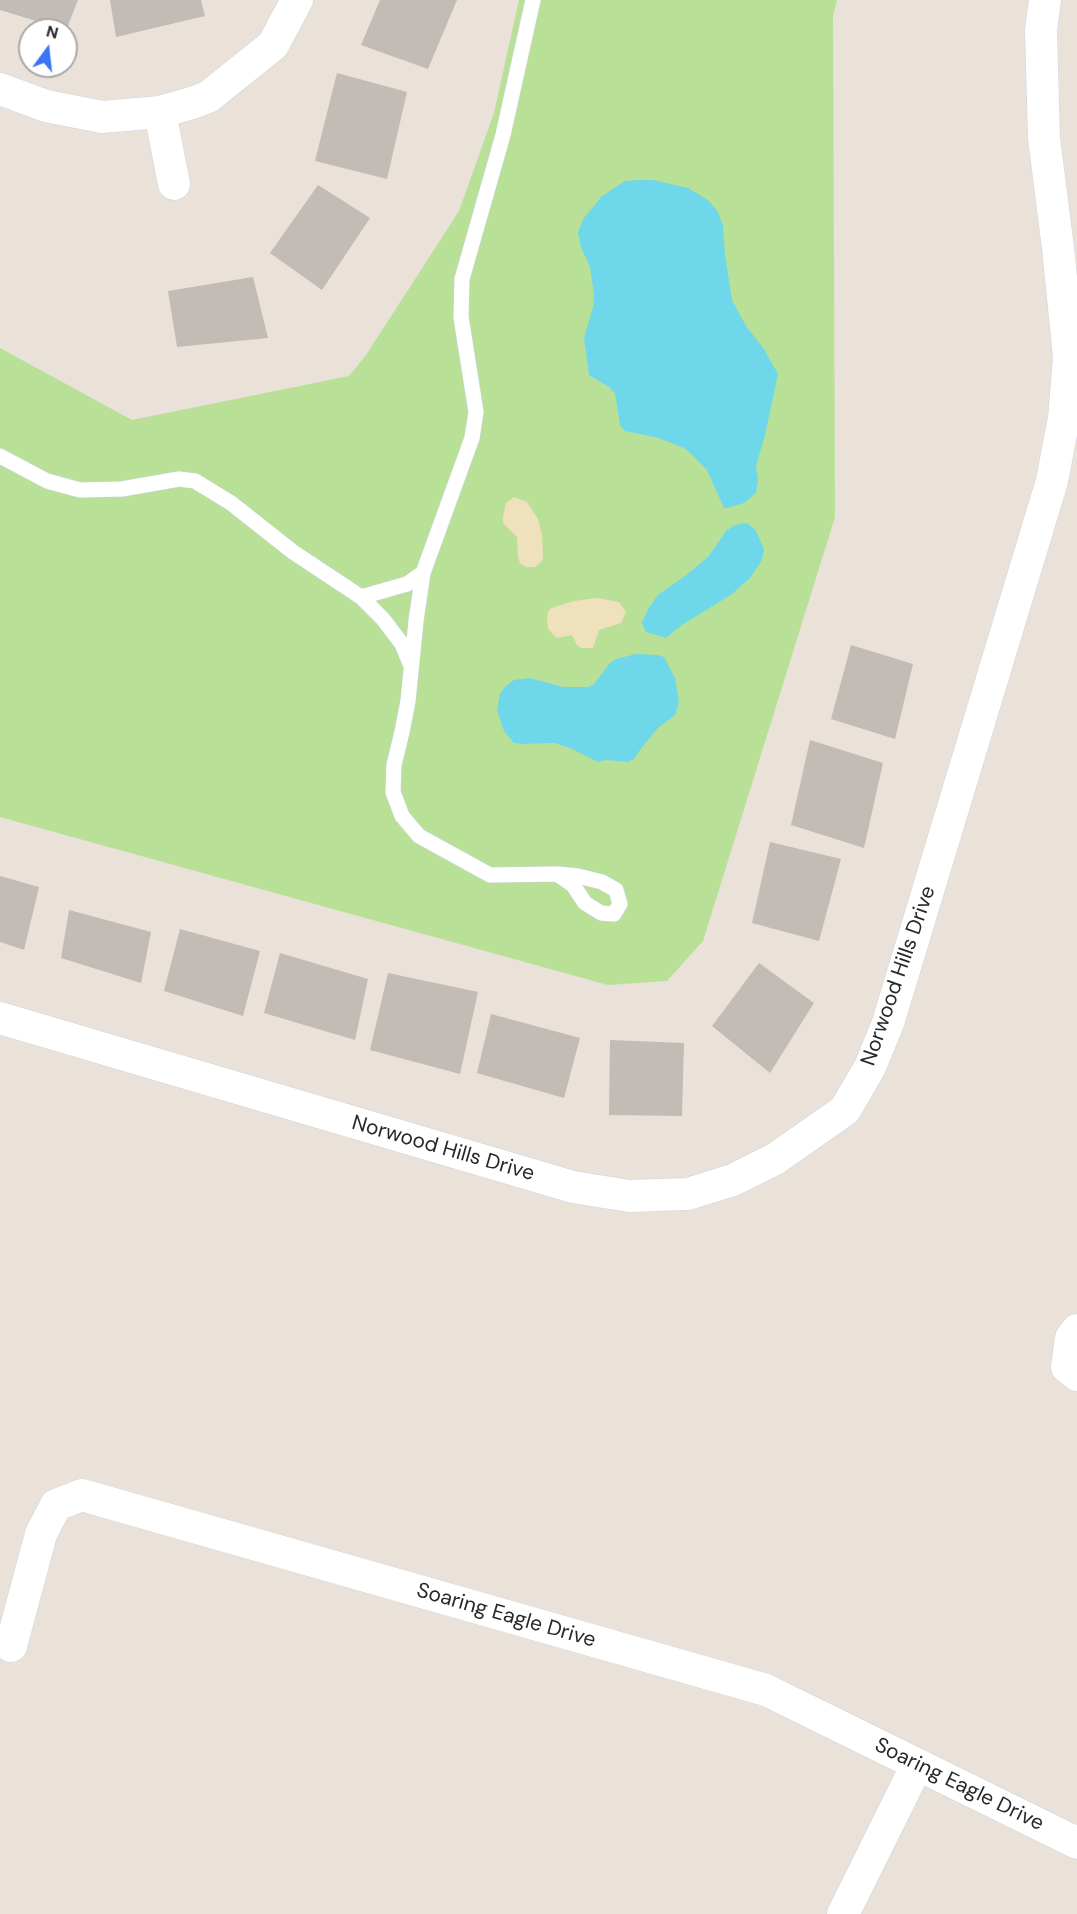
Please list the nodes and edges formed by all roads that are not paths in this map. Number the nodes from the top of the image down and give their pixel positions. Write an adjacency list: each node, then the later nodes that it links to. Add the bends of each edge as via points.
1 (297, 0): 5 (street, via 273,45 208,97)
2 (533, 0): 8 (lane, via 503,135 462,279 461,317 476,412 472,438)
3 (1046, 0): 12 (street, Norwood Hills Drive, via 1041,30 1044,138 1069,357 1064,418 1048,492 888,1023 870,1067 845,1110 775,1159 733,1180 688,1194 630,1196 573,1187)
4 (0, 89): 5 (street, via 46,106 102,117)
5 (160, 112): 6 (street)
6 (174, 184)
7 (0, 456): 9 (lane, via 47,481 80,490 122,489 179,479 195,481)
8 (423, 573): 9 (lane, via 407,584); 10 (lane)
9 (360, 597): 10 (lane, via 402,644)
10 (411, 666): 11 (lane, via 394,765 393,792 402,816 419,836 490,875)
11 (557, 874)
12 (0, 1018)
13 (1077, 1330): 14 (street, via 1071,1338 1067,1367)
14 (1077, 1375)
15 (11, 1646): 16 (street, Soaring Eagle Drive, via 41,1534 56,1505 82,1495 766,1690)
16 (917, 1765): 17 (street, Soaring Eagle Drive); 18 (street)
17 (1077, 1843)
18 (843, 1914)

